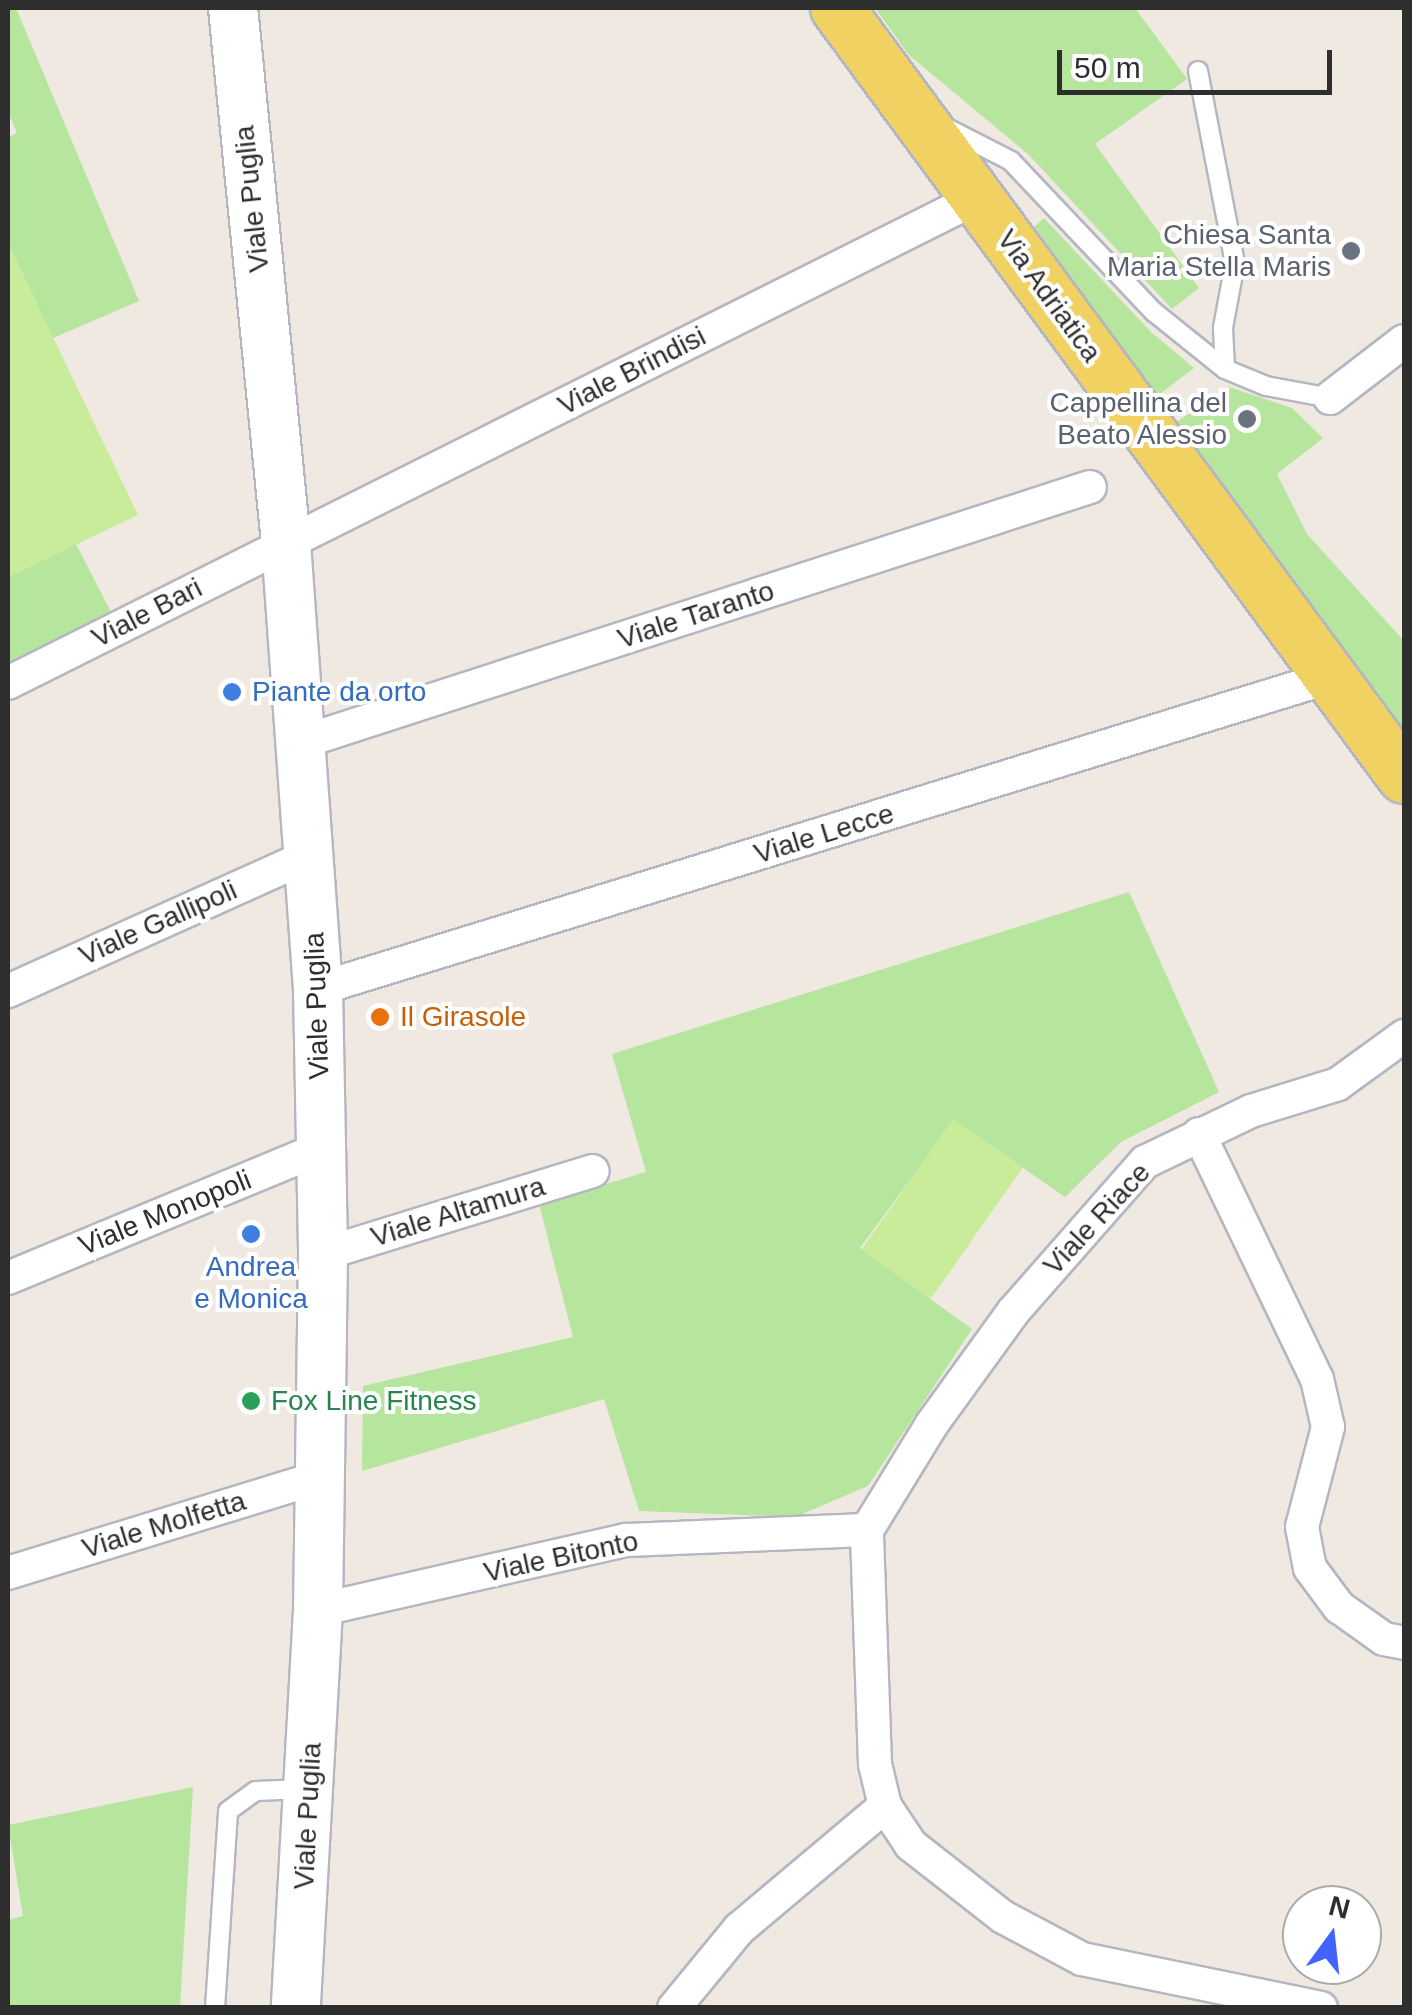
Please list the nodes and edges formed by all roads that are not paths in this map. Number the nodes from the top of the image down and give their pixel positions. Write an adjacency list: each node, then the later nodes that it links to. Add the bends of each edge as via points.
1 (233, 8): 10 (main road, Viale Puglia)
2 (837, 8): 4 (main road, Via Adriatica)
3 (1198, 71): 7 (lane, via 1234,263 1223,328)
4 (912, 109): 5 (main road, Via Adriatica); 7 (lane, via 1011,161 1154,312)
5 (977, 198): 10 (street, Viale Brindisi); 11 (main road, Via Adriatica)
6 (1404, 341): 8 (street)
7 (1226, 369): 8 (lane, via 1266,386)
8 (1330, 398)
9 (1090, 487): 13 (street, Viale Taranto)
10 (286, 543): 12 (street, Viale Bari); 13 (main road, Viale Puglia)
11 (1330, 676): 14 (main road, Via Adriatica); 16 (street, Viale Lecce)
12 (8, 683)
13 (302, 742): 15 (main road, Viale Puglia)
14 (1404, 778)
15 (309, 856): 16 (main road, Viale Puglia); 17 (street, Viale Gallipoli)
16 (318, 989): 20 (main road, Viale Puglia)
17 (8, 990)
18 (1404, 1036): 19 (street, Viale Riace, via 1338,1084)
19 (1199, 1134): 25 (street, Viale Riace, via 1145,1162 1098,1209 932,1424); 28 (street, via 1318,1380 1328,1426 1302,1528 1310,1568 1339,1607 1384,1638)
20 (322, 1148): 22 (main road, Viale Puglia); 23 (street, Viale Monopoli)
21 (593, 1171): 22 (street, Viale Altamura)
22 (323, 1254): 24 (main road, Viale Puglia)
23 (8, 1278)
24 (320, 1477): 26 (street, Viale Molfetta); 27 (main road, Viale Puglia)
25 (868, 1530): 27 (street, Viale Bitonto, via 626,1540); 30 (street, via 868,1704)
26 (8, 1573)
27 (318, 1610): 29 (main road, Viale Puglia)
28 (1404, 1643)
29 (310, 1788): 31 (lane, via 256,1792 228,1811); 32 (main road, Viale Puglia)
30 (885, 1806): 33 (street, via 739,1929); 34 (street, via 911,1845 954,1882 1082,1959)
31 (215, 2008)
32 (296, 2008)
33 (674, 2008)
34 (1321, 2008)

